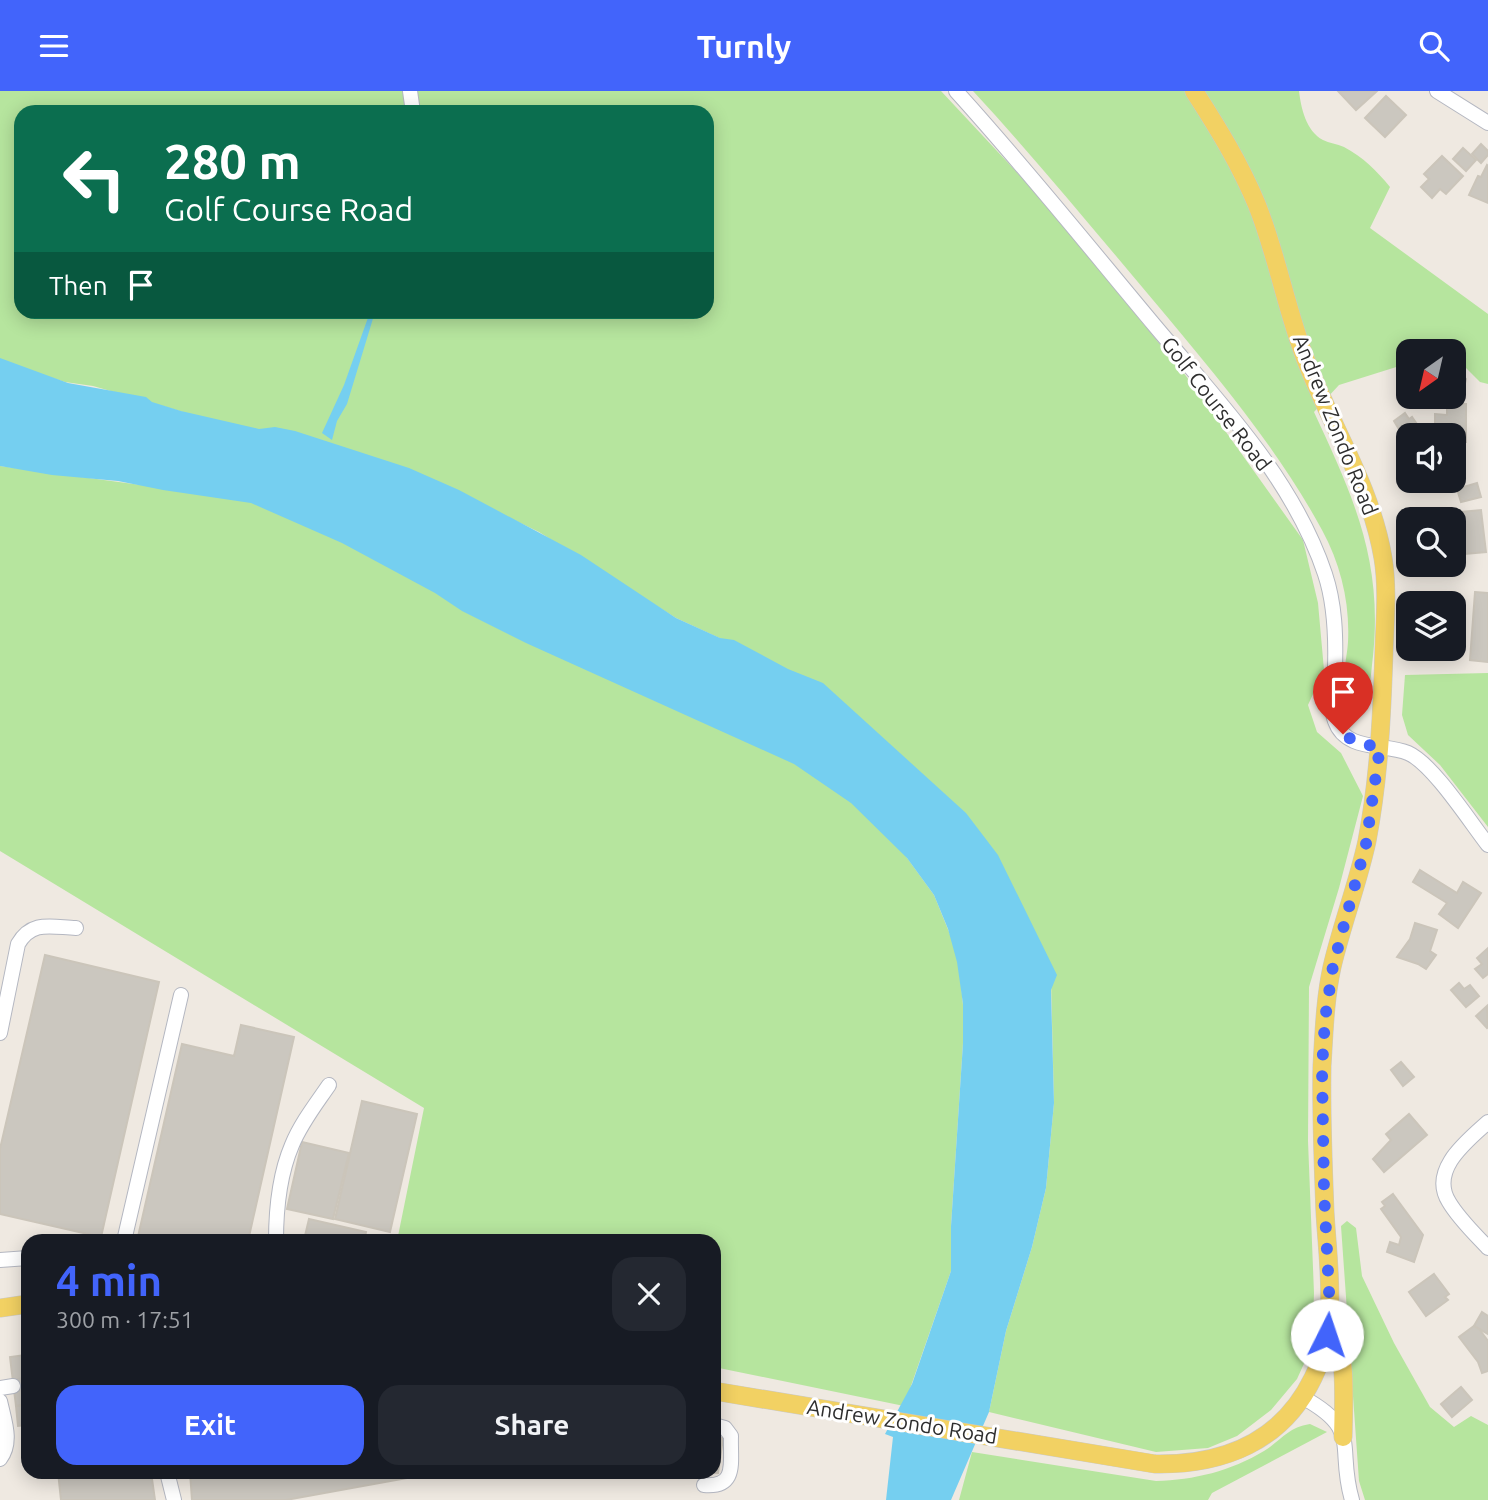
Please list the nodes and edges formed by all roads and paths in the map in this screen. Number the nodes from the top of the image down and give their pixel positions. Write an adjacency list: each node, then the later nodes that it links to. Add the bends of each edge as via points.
1 (956, 91): 5 (street, Golf Course Road, via 1096,251 1244,432 1284,491 1308,533 1333,605 1335,721 1343,734 1357,743)
2 (1194, 91): 5 (main road, Andrew Zondo Road, via 1234,153 1258,207 1306,361 1365,488 1377,530 1385,589)
3 (1437, 91): 4 (street)
4 (1488, 123)
5 (1380, 747): 6 (street, Golf Course Road, via 1420,760); 19 (main road, Andrew Zondo Road, via 1366,844 1333,966 1325,1019 1322,1069)
6 (1488, 845)
7 (76, 928): 9 (street, via 36,927 23,936)
8 (181, 996): 12 (street)
9 (0, 1033)
10 (329, 1085): 13 (street, via 292,1145)
11 (1488, 1122): 14 (street, via 1448,1163 1444,1190 1448,1202)
12 (126, 1234)
13 (277, 1234)
14 (1488, 1248)
15 (21, 1258): 16 (street)
16 (0, 1260)
17 (21, 1305): 18 (main road)
18 (0, 1308)
19 (1330, 1311): 21 (main road, Andrew Zondo Road, via 1322,1357); 24 (main road, via 1340,1350)
20 (721, 1392): 21 (main road, Andrew Zondo Road, via 1155,1464 1204,1461 1250,1445 1273,1429)
21 (1302, 1397): 24 (street, via 1328,1412)
22 (0, 1401): 25 (street, via 8,1441)
23 (721, 1427): 27 (street, via 732,1436 729,1474 721,1485)
24 (1343, 1437): 29 (street)
25 (0, 1459)
26 (169, 1479): 28 (street)
27 (704, 1485)
28 (174, 1500)
29 (1352, 1500)

